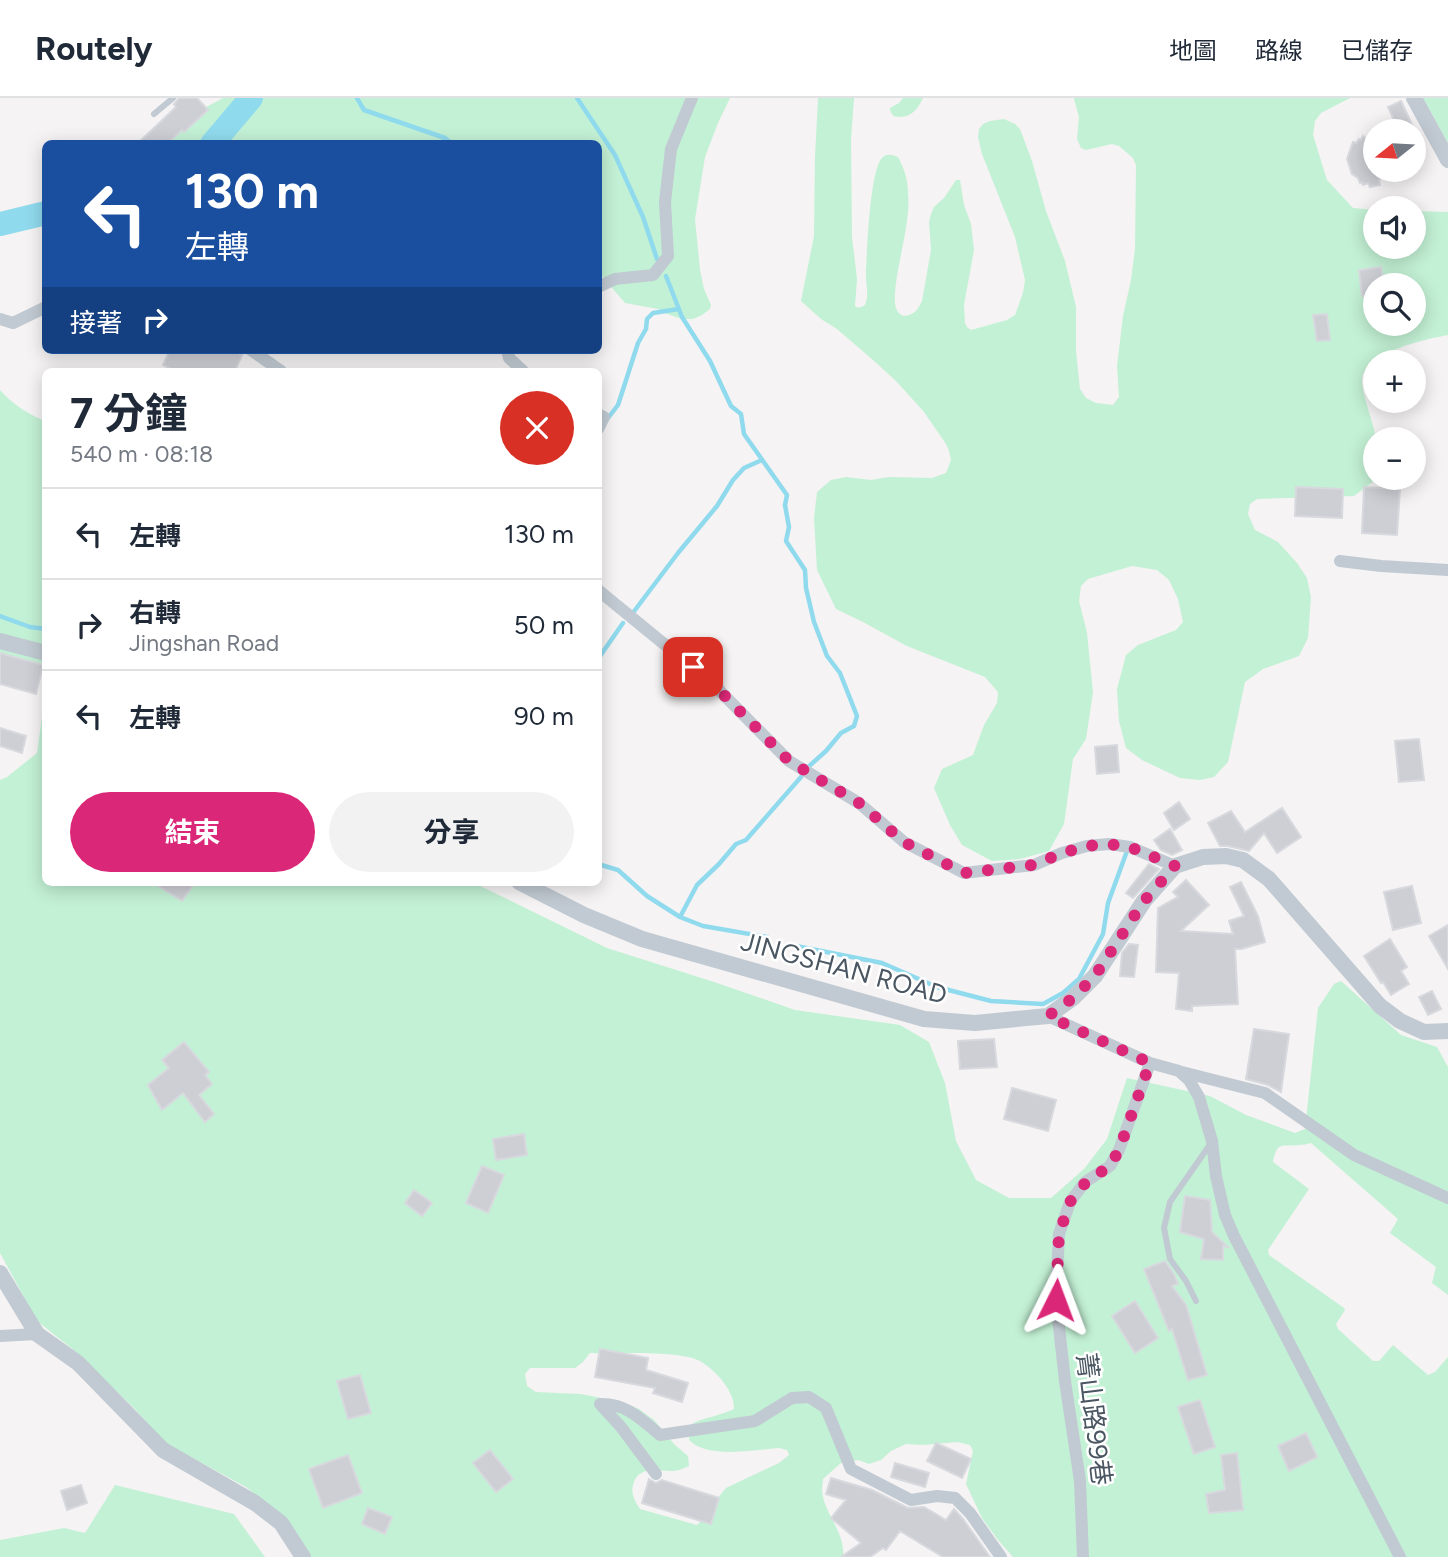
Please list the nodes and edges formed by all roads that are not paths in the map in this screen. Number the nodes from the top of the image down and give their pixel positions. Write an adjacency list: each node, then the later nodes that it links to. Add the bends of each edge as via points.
1 (173, 98): 4 (lane)
2 (692, 98): 6 (street, via 671,149 665,202 668,256 653,275)
3 (1414, 98): 5 (street)
4 (154, 114)
5 (1448, 160)
6 (602, 285)
7 (42, 309): 8 (street, via 13,323)
8 (0, 319)
9 (257, 354): 11 (street)
10 (508, 354): 12 (street)
11 (278, 368)
12 (520, 368)
13 (1340, 561): 14 (street)
14 (1448, 570)
15 (602, 593): 18 (street, via 713,684 789,761 859,803 904,842 964,873 1034,865 1074,849 1109,844 1130,847)
16 (0, 640): 17 (street)
17 (42, 652)
18 (1175, 866): 20 (street, via 1144,901 1095,976); 21 (street, via 1203,857 1243,860 1269,879 1380,1006 1424,1032)
19 (527, 886): 20 (street, JINGSHAN ROAD, via 642,939 924,1019 975,1023)
20 (1048, 1016): 22 (street)
21 (1448, 1031)
22 (1150, 1063): 23 (street); 33 (street, 菁山路99巷, via 1119,1150 1110,1166 1086,1182 1070,1202 1059,1234 1056,1300 1080,1481)
23 (1179, 1071): 24 (street, via 1199,1097); 25 (street, via 1265,1093 1354,1155)
24 (1212, 1141): 27 (lane, via 1170,1202 1164,1228 1170,1259); 34 (street, via 1225,1215 1234,1236)
25 (1448, 1198)
26 (0, 1273): 28 (street)
27 (1196, 1301)
28 (37, 1334): 29 (street); 31 (street, via 78,1363 163,1450 281,1522)
29 (0, 1336)
30 (656, 1474): 32 (street, via 600,1404 634,1413 660,1435 755,1421 792,1398 809,1397 826,1408 851,1469 911,1500 956,1498)
31 (303, 1557)
32 (1001, 1557)
33 (1083, 1557)
34 (1400, 1557)

